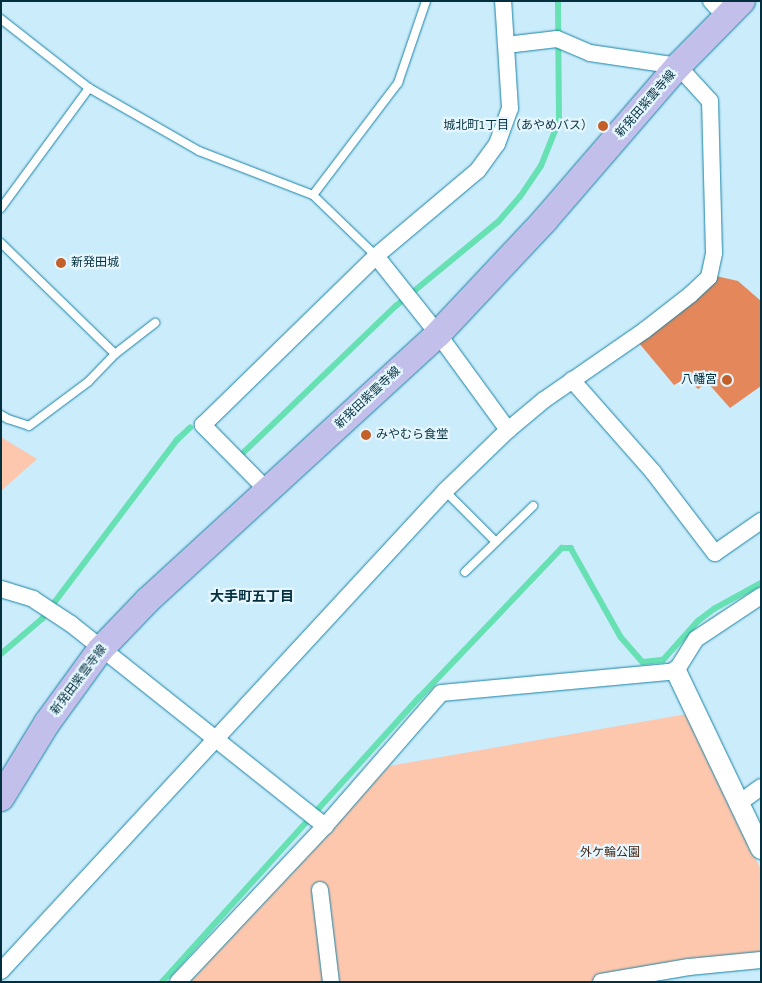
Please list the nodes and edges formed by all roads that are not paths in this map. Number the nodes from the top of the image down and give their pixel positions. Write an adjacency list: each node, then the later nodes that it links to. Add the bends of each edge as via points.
1 (426, 1): 8 (lane, via 398,83)
2 (503, 1): 5 (street)
3 (726, 6): 6 (main road, 新発田紫雲寺線)
4 (1, 19): 7 (lane)
5 (506, 45): 6 (street, via 557,40 590,53); 11 (street, via 510,108 497,144 478,170)
6 (678, 66): 13 (main road, 新発田紫雲寺線, via 545,220); 15 (street, via 710,101 714,253 709,277 645,330)
7 (89, 88): 8 (lane, via 199,151); 9 (lane)
8 (313, 195): 11 (lane)
9 (1, 208)
10 (1, 243): 14 (lane)
11 (376, 256): 13 (street); 18 (street, via 203,424)
12 (155, 323): 14 (lane)
13 (438, 334): 17 (street); 18 (main road, 新発田紫雲寺線)
14 (115, 354): 16 (lane, via 88,382 29,426)
15 (572, 380): 17 (street); 21 (street, via 653,472 715,553)
16 (1, 415)
17 (508, 430): 19 (street)
18 (268, 491): 26 (main road, 新発田紫雲寺線, via 148,600)
19 (445, 491): 22 (lane); 28 (street)
20 (533, 506): 22 (lane)
21 (761, 521)
22 (496, 542): 23 (lane)
23 (465, 572)
24 (1, 589): 26 (street, via 33,599 71,624)
25 (761, 596): 27 (street, via 696,639)
26 (100, 650): 28 (street); 30 (main road, 新発田紫雲寺線, via 47,724)
27 (676, 671): 31 (street); 32 (street, via 441,693)
28 (215, 740): 32 (street); 36 (street)
29 (761, 787): 31 (street)
30 (1, 798)
31 (739, 803): 33 (street)
32 (325, 826): 37 (street)
33 (761, 849)
34 (320, 890): 38 (street)
35 (761, 960): 39 (street)
36 (1, 971)
37 (178, 982)
38 (331, 982)
39 (601, 982)

